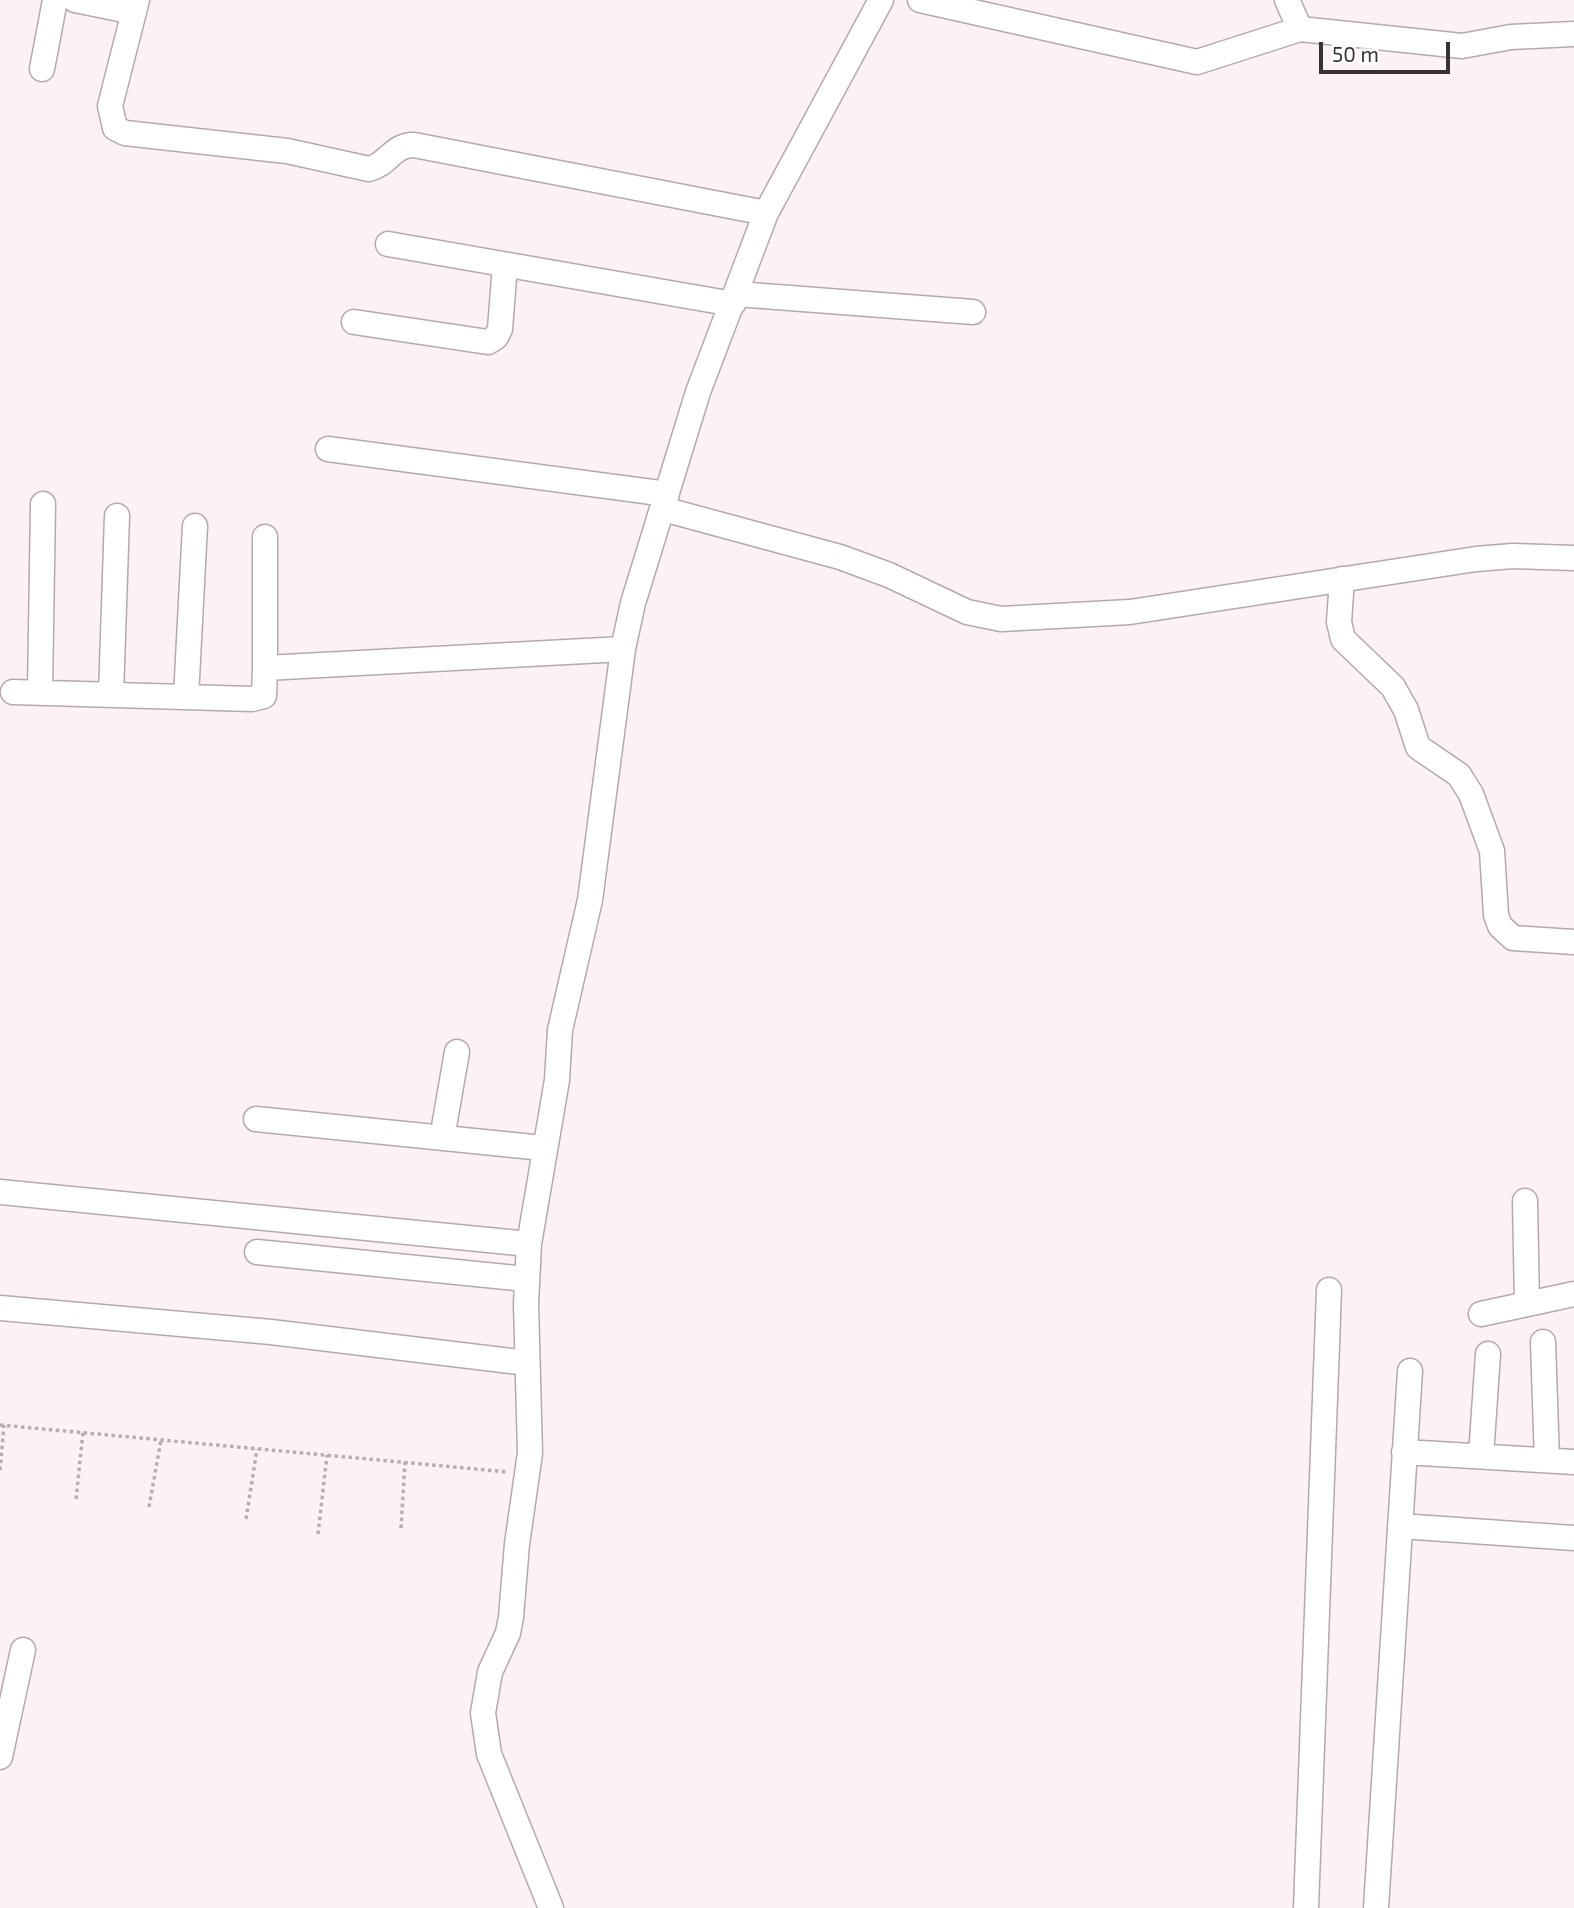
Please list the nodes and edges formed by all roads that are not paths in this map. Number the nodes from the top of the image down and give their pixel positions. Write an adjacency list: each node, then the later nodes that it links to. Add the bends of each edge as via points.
1 (55, 0): 9 (street)
2 (75, 0): 6 (street)
3 (881, 0): 10 (street)
4 (920, 0): 7 (street, via 1197,62)
5 (1287, 0): 7 (street)
6 (135, 6): 10 (street, via 110,106 115,128 136,136 227,142 369,169 380,167 395,148 414,145)
7 (1300, 29): 8 (street, via 1462,46 1511,37)
8 (1574, 34)
9 (42, 69)
10 (766, 213): 13 (street)
11 (388, 244): 12 (street)
12 (505, 265): 13 (street); 15 (street, via 500,329 488,342)
13 (735, 299): 14 (street); 17 (street, via 698,392)
14 (973, 312)
15 (354, 322)
16 (328, 449): 17 (street)
17 (665, 502): 23 (street, via 839,557 988,619 1130,612); 24 (street)
18 (43, 504): 27 (street)
19 (117, 516): 28 (street)
20 (195, 526): 29 (street)
21 (265, 537): 25 (street)
22 (1574, 558): 23 (street, via 1476,559)
23 (1342, 579): 30 (street, via 1339,622 1343,639 1393,687 1418,747 1459,775 1471,794 1492,851 1500,926 1513,938)
24 (623, 649): 25 (street); 34 (street, via 590,900 560,1030 557,1080)
25 (265, 668): 29 (street, via 266,691 259,698)
26 (13, 692): 27 (street)
27 (40, 692): 28 (street)
28 (111, 695): 29 (street)
29 (186, 697)
30 (1574, 942)
31 (457, 1052): 33 (street)
32 (256, 1119): 33 (street)
33 (442, 1138): 34 (street)
34 (543, 1148): 37 (street)
35 (0, 1192): 37 (street)
36 (1525, 1201): 42 (street)
37 (529, 1244): 39 (street)
38 (257, 1252): 39 (street)
39 (526, 1279): 47 (street)
40 (1329, 1290): 58 (street)
41 (1574, 1294): 42 (street)
42 (1527, 1304): 44 (street)
43 (0, 1308): 47 (street, via 271,1332)
44 (1481, 1314)
45 (1543, 1342): 51 (street)
46 (1488, 1354): 50 (street)
47 (527, 1363): 57 (street, via 531,1434 512,1617 485,1690 484,1731 489,1755)
48 (1410, 1371): 49 (street)
49 (1405, 1451): 50 (street); 53 (street)
50 (1480, 1456): 51 (street)
51 (1547, 1461): 52 (street)
52 (1574, 1462)
53 (1400, 1526): 54 (street); 59 (street)
54 (1574, 1538)
55 (23, 1650): 56 (street)
56 (0, 1757)
57 (551, 1908)
58 (1306, 1908)
59 (1376, 1908)

